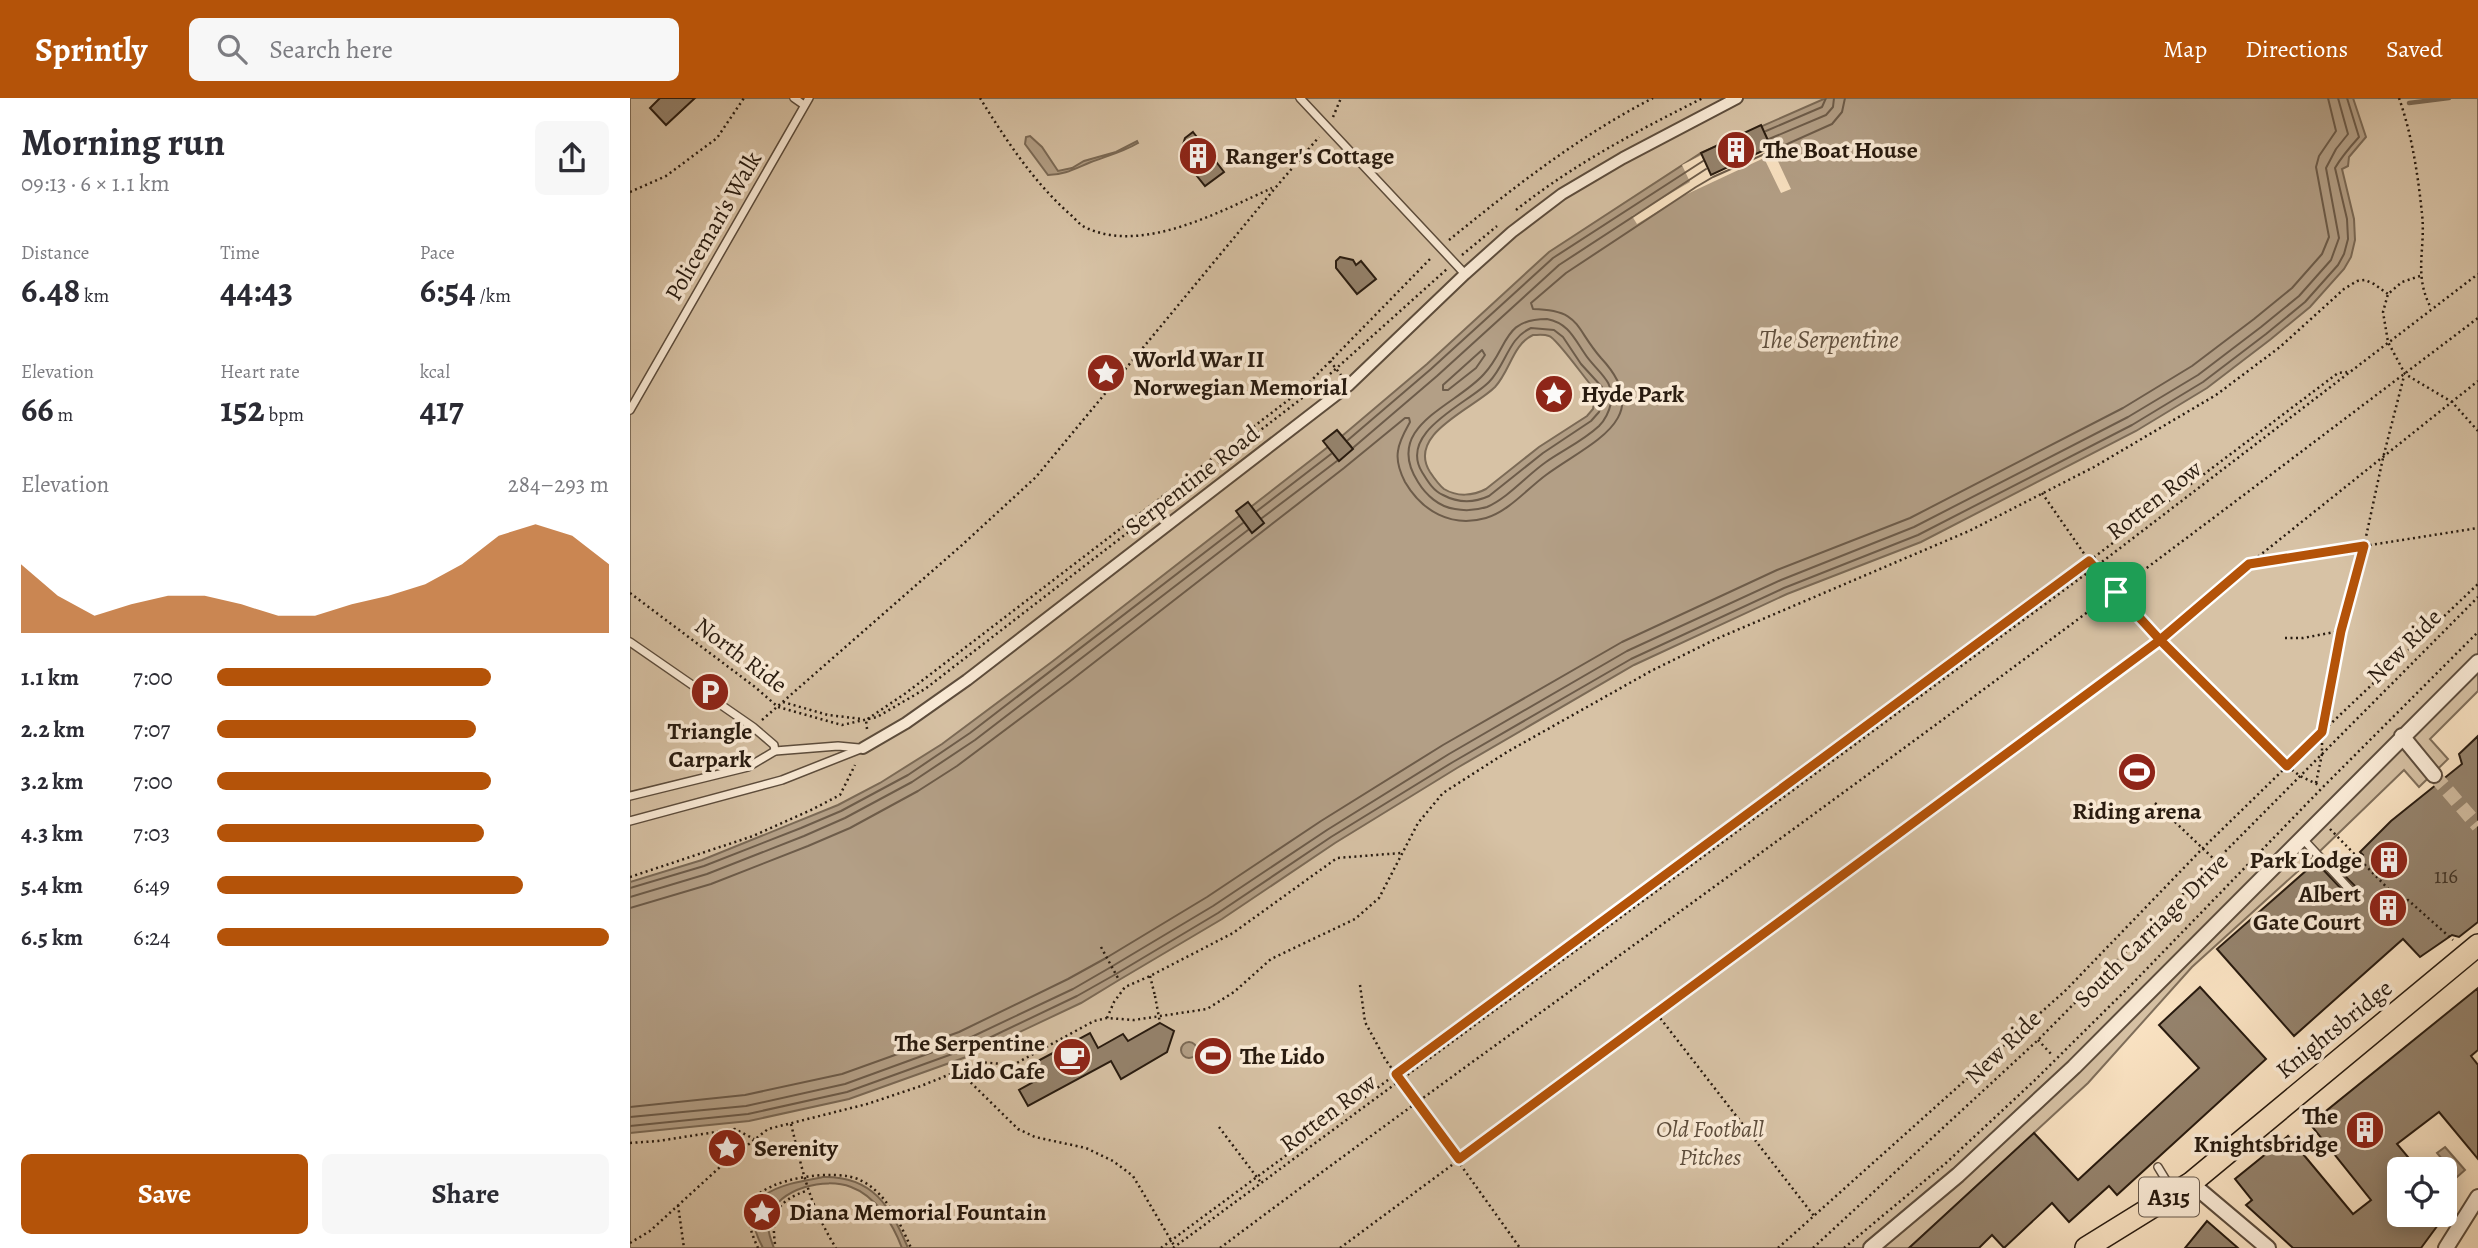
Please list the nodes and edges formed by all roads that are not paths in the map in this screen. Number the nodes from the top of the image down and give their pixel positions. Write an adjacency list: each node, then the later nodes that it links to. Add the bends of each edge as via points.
1 (794, 98): 4 (lane)
2 (1300, 98): 5 (lane)
3 (1737, 98): 5 (street, Serpentine Road, via 1562,194)
4 (807, 102): 6 (lane, Policeman's Walk)
5 (1465, 274): 10 (street, Serpentine Road, via 1349,385 967,680)
6 (630, 410)
7 (630, 642): 11 (lane, via 753,727)
8 (2478, 662): 9 (street, South Carriage Drive)
9 (2402, 736): 12 (street); 15 (street, South Carriage Drive)
10 (863, 748): 11 (lane); 14 (lane, Serpentine Road, via 782,780)
11 (775, 751): 13 (lane, via 748,767)
12 (2434, 775)
13 (630, 796)
14 (630, 821)
15 (2302, 838): 16 (lane); 22 (street, South Carriage Drive, via 2074,1067)
16 (2351, 892)
17 (2475, 951): 19 (main road, Knightsbridge / A315)
18 (2158, 1167): 19 (lane)
19 (2182, 1188): 21 (main road, Knightsbridge / A315); 23 (street)
20 (2478, 1197): 24 (street)
21 (2100, 1245)
22 (1871, 1248)
23 (2268, 1248)
24 (2446, 1248)

